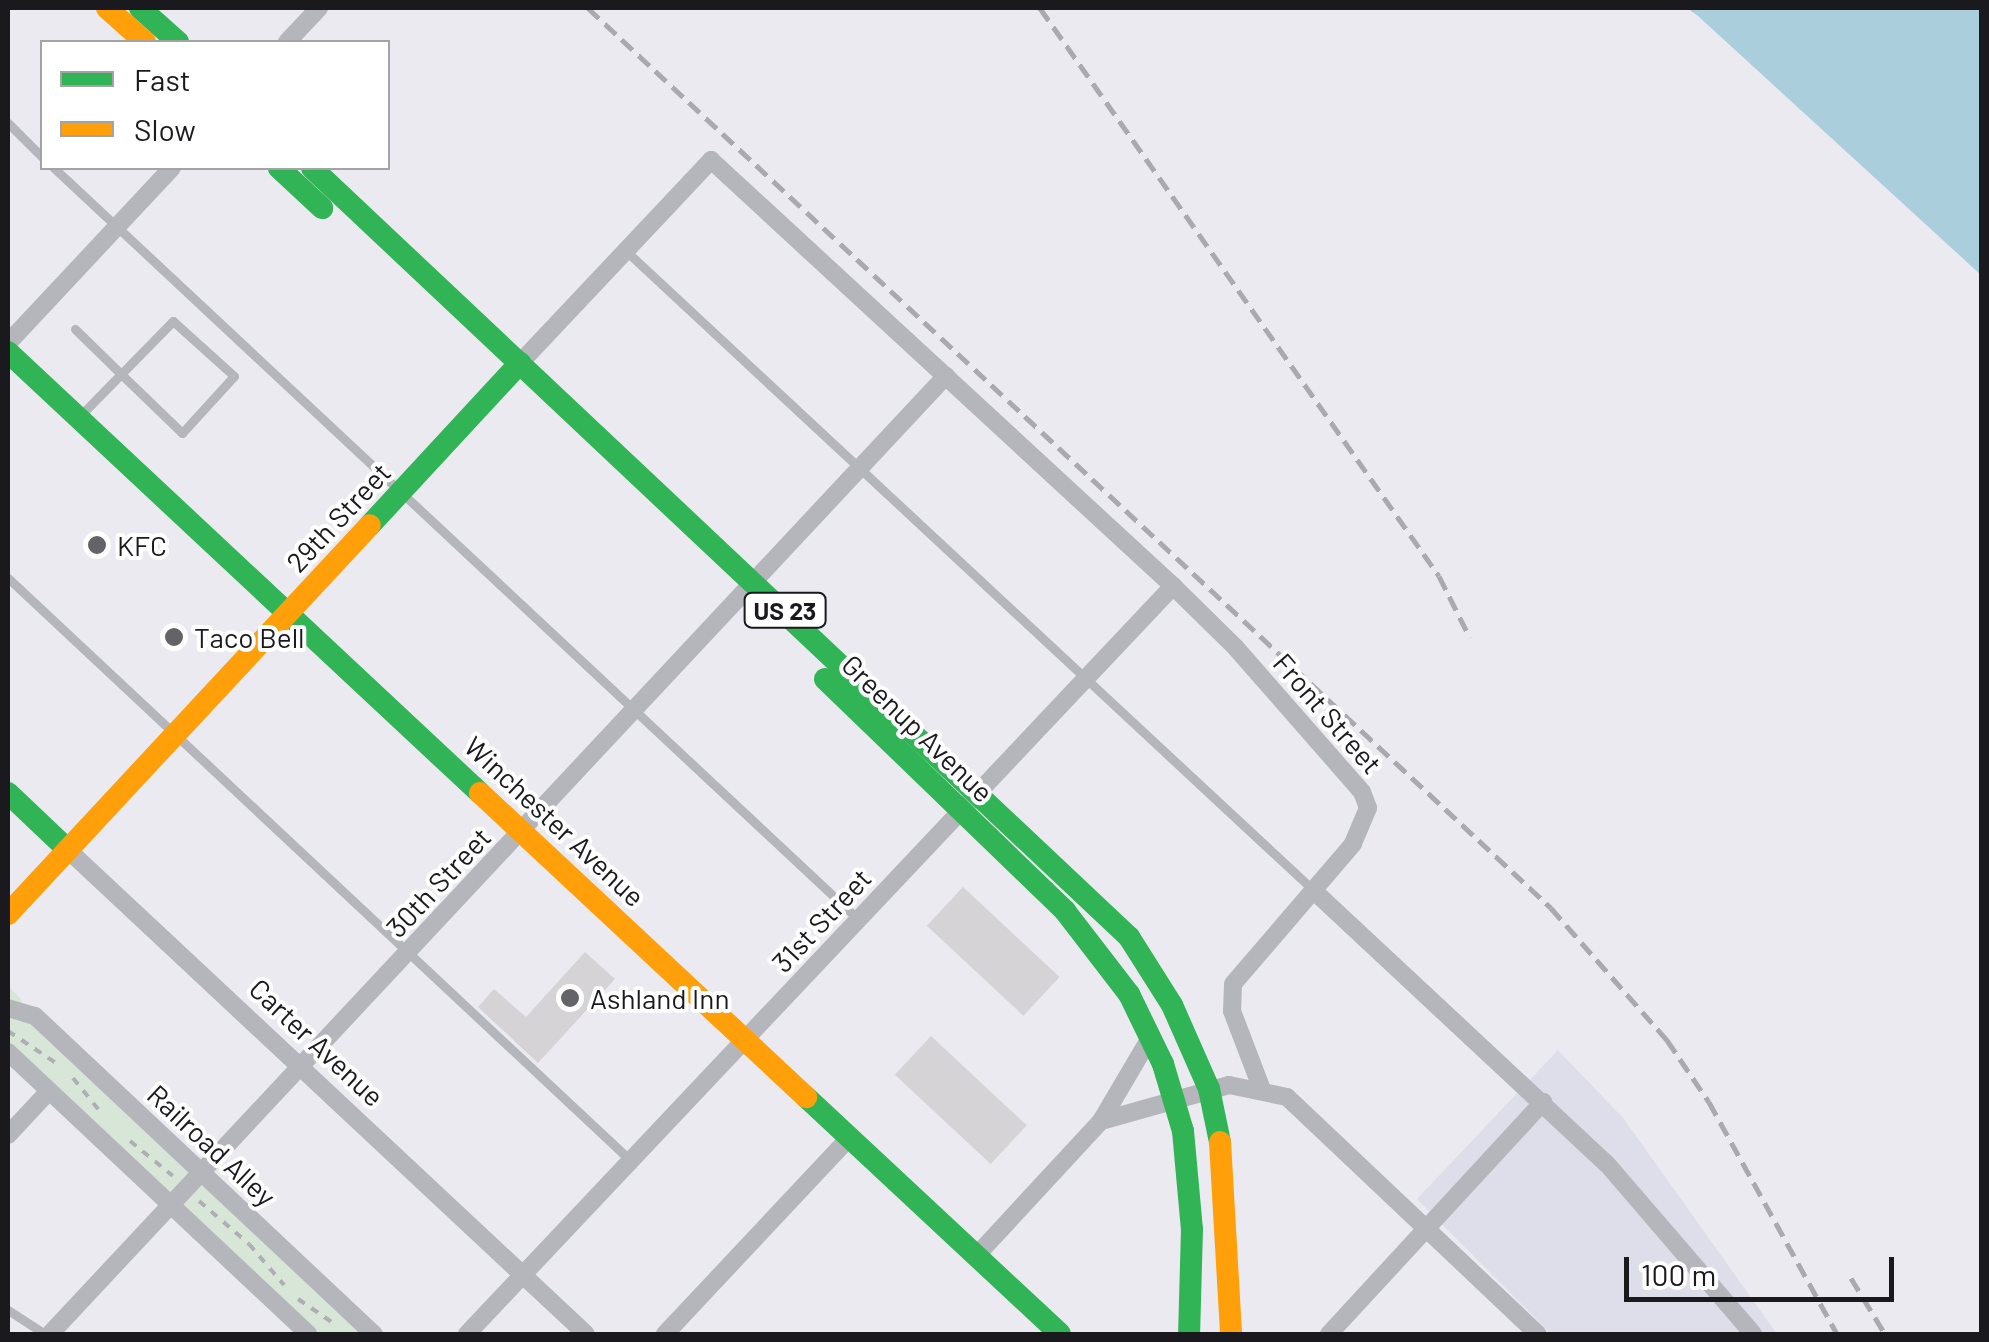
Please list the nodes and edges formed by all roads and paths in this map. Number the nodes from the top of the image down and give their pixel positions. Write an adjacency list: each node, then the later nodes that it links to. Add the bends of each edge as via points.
1 (107, 8): 4 (main road)
2 (140, 8): 5 (main road)
3 (320, 8): 6 (street)
4 (143, 40)
5 (176, 40)
6 (289, 40)
7 (8, 124): 8 (lane)
8 (40, 154)
9 (711, 160): 15 (street, 29th Street); 21 (street, Front Street)
10 (56, 170): 14 (lane)
11 (170, 170): 14 (street)
12 (281, 170): 19 (main road, Greenup Avenue / US 23)
13 (314, 170): 19 (main road, Greenup Avenue / US 23)
14 (116, 226): 17 (street); 24 (lane)
15 (626, 251): 19 (street, 29th Street); 23 (lane)
16 (75, 329): 20 (lane)
17 (8, 343)
18 (8, 352): 22 (main road, Winchester Avenue)
19 (513, 371): 24 (main road, 29th Street); 27 (main road, Greenup Avenue / US 23)
20 (121, 374): 20 (lane, via 172,321 234,376 182,433); 22 (lane)
21 (946, 376): 23 (street, 30th Street); 26 (street, Front Street)
22 (78, 418): 28 (main road, Winchester Avenue)
23 (860, 469): 27 (street, 30th Street); 29 (lane)
24 (402, 492): 28 (main road, 29th Street); 30 (lane)
25 (8, 578): 31 (lane)
26 (1174, 586): 29 (street, 31st Street); 37 (street, Front Street, via 1362,792 1366,822)
27 (747, 590): 30 (street, 30th Street); 32 (main road, Greenup Avenue / US 23); 34 (main road, Greenup Avenue / US 23)
28 (286, 611): 31 (main road, 29th Street); 35 (main road, Winchester Avenue)
29 (1086, 678): 32 (street, 31st Street); 37 (lane)
30 (635, 712): 35 (street, 30th Street); 39 (lane)
31 (174, 733): 36 (main road, 29th Street); 40 (lane)
32 (979, 792): 34 (street, 31st Street); 48 (main road, Greenup Avenue / US 23, via 1129,937 1172,1005)
33 (8, 793): 36 (main road, Carter Avenue)
34 (960, 812): 39 (street, 31st Street); 43 (main road, Greenup Avenue / US 23, via 1090,939)
35 (522, 831): 40 (street, 30th Street); 44 (main road, Winchester Avenue)
36 (67, 849): 38 (main road, 29th Street); 46 (street, Carter Avenue)
37 (1314, 891): 47 (street, Front Street, via 1234,984 1232,1011); 51 (street)
38 (8, 914)
39 (859, 920): 44 (street, 31st Street)
40 (410, 953): 46 (street, 30th Street); 57 (lane)
41 (8, 1008): 58 (street, Railroad Alley, via 28,1010)
42 (20, 1034): 53 (path, via 75,1080)
43 (1151, 1036): 50 (main road, Greenup Avenue / US 23); 52 (street)
44 (745, 1039): 56 (main road, Winchester Avenue); 57 (street, 31st Street)
45 (8, 1052): 49 (street)
46 (302, 1068): 58 (street, 30th Street); 64 (street, Carter Avenue)
47 (1261, 1087): 48 (street); 62 (street, via 1287,1097)
48 (1209, 1089): 50 (street); 75 (main road, US 23, via 1226,1173)
49 (49, 1091): 54 (street); 61 (street)
50 (1175, 1099): 52 (street); 74 (main road, US 23, via 1190,1197)
51 (1543, 1102): 62 (street); 78 (street, via 1607,1164)
52 (1101, 1121): 63 (street)
53 (112, 1126)
54 (8, 1134)
55 (122, 1134): 59 (path)
56 (850, 1136): 63 (main road, Winchester Avenue); 72 (street)
57 (630, 1160): 64 (street, 31st Street)
58 (202, 1173): 61 (street, 30th Street); 69 (street, Railroad Alley)
59 (179, 1184)
60 (192, 1195): 68 (path, via 249,1244 289,1291)
61 (171, 1205): 66 (street, 30th Street); 67 (street)
62 (1430, 1226): 76 (street); 77 (street)
63 (976, 1256): 73 (main road, Winchester Avenue)
64 (524, 1275): 70 (street, 31st Street); 71 (street, Carter Avenue)
65 (8, 1310): 66 (lane)
66 (48, 1334)
67 (308, 1334)
68 (347, 1334)
69 (374, 1334)
70 (467, 1334)
71 (586, 1334)
72 (665, 1334)
73 (1060, 1334)
74 (1190, 1334)
75 (1231, 1334)
76 (1329, 1334)
77 (1538, 1334)
78 (1753, 1334)

